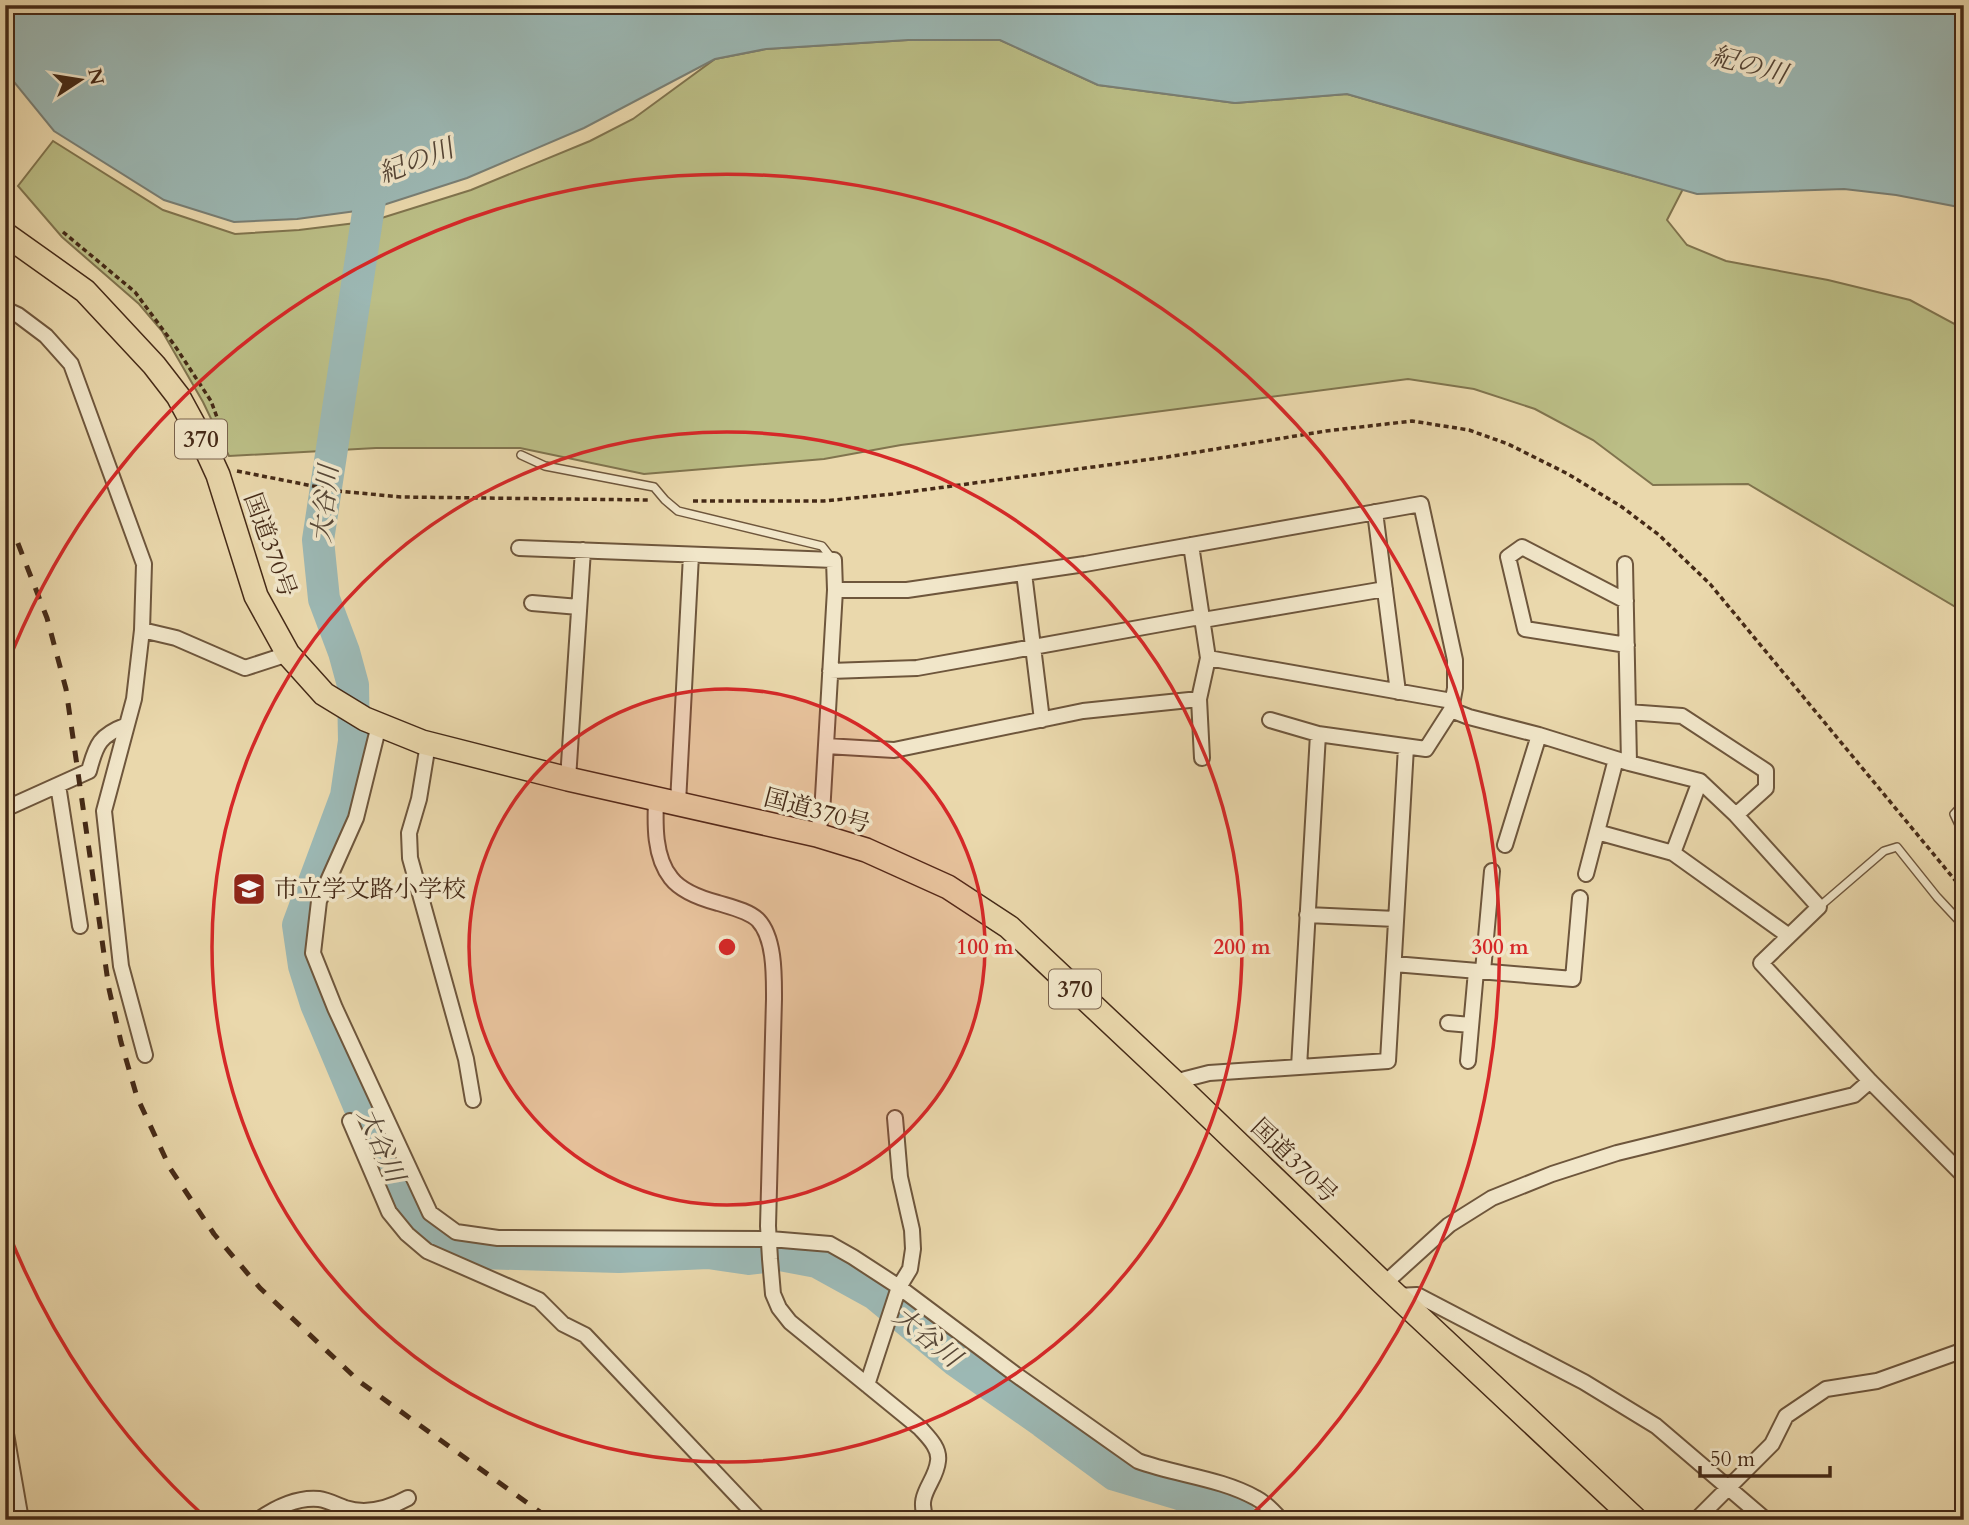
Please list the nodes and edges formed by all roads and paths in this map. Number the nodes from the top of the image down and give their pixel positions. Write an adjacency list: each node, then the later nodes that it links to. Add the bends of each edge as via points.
1 (63, 232): 4 (path, via 135,292 211,401)
2 (5, 234): 6 (highway, 国道370号 / 370, via 85,291 154,365 178,396)
3 (5, 309): 22 (street, via 46,336 71,364 144,564)
4 (229, 449)
5 (521, 455): 7 (lane, via 545,466 654,487)
6 (218, 475): 7 (path, via 239,470 338,491 401,497); 25 (highway, 国道370号 / 370, via 257,596)
7 (665, 500): 13 (lane, via 678,511 822,546); 57 (path, via 824,501 1007,480 1412,421 1469,429 1568,474 1659,535 1710,584)
8 (1375, 512): 9 (street); 16 (street); 30 (street, via 1421,504 1455,660)
9 (1191, 545): 15 (street); 21 (street)
10 (519, 548): 11 (street)
11 (583, 551): 12 (street); 20 (street)
12 (691, 555): 13 (street); 46 (street)
13 (834, 560): 17 (street)
14 (1625, 564): 18 (street)
15 (1024, 573): 17 (street, via 907,590); 24 (street)
16 (1385, 589): 21 (street); 28 (street)
17 (835, 590): 27 (street)
18 (1626, 601): 23 (street); 23 (street, via 1522,547 1508,557 1525,629)
19 (533, 603): 20 (street)
20 (579, 607): 43 (street)
21 (1202, 618): 24 (street); 26 (street)
22 (142, 630): 25 (street, via 176,638 245,668); 35 (street)
23 (1627, 645): 31 (street)
24 (1033, 646): 27 (street, via 917,668); 32 (street)
25 (288, 654): 34 (highway, 国道370号 / 370, via 324,694)
26 (1208, 658): 28 (street); 29 (street)
27 (830, 671): 39 (street)
28 (1398, 692): 30 (street)
29 (1199, 699): 32 (street); 41 (street)
30 (1452, 705): 37 (street, via 1469,717); 40 (street, via 1426,750)
31 (1628, 712): 42 (street); 49 (street, via 1682,716 1766,771 1766,788)
32 (1042, 720): 39 (street, via 894,750)
33 (1270, 720): 36 (street)
34 (372, 722): 38 (highway, 国道370号 / 370); 78 (street, via 356,818 319,901 313,953 430,1213 456,1232 498,1238)
35 (127, 726): 45 (street, via 103,738 89,771); 69 (street, via 104,811 121,967)
36 (1318, 734): 40 (street); 60 (street)
37 (1539, 734): 42 (street); 53 (street)
38 (428, 744): 43 (highway, 国道370号 / 370); 74 (street, via 410,833 410,858 466,1059)
39 (826, 746): 51 (street)
40 (1406, 747): 61 (street)
41 (1202, 758)
42 (1623, 761): 44 (street); 50 (street)
43 (568, 779): 46 (highway, 国道370号 / 370)
44 (1700, 781): 49 (street); 54 (street)
45 (58, 785): 48 (street); 62 (street)
46 (667, 801): 51 (highway, 国道370号 / 370); 78 (street, via 656,835 671,879 704,899 757,919 770,949 775,999)
47 (1964, 803): 52 (lane, via 1954,814)
48 (5, 807)
49 (1736, 815): 59 (street)
50 (1597, 832): 54 (street); 56 (street)
51 (817, 835): 73 (highway, 国道370号 / 370, via 866,850 948,887 1009,927)
52 (1964, 835)
53 (1505, 845)
54 (1673, 853): 64 (street)
55 (1492, 871): 66 (street)
56 (1586, 874)
57 (1964, 891)
58 (1580, 898): 66 (street, via 1573,979)
59 (1819, 907): 63 (lane, via 1884,851 1897,847); 64 (street)
60 (1307, 915): 61 (street); 71 (street)
61 (1396, 919): 65 (street)
62 (79, 926)
63 (1964, 926)
64 (1789, 936): 72 (street, via 1761,963)
65 (1394, 964): 66 (street); 71 (street, via 1388,1061)
66 (1479, 971): 68 (street)
67 (1448, 1023): 68 (street)
68 (1471, 1025): 70 (street)
69 (145, 1055)
70 (1468, 1061)
71 (1299, 1067): 73 (street, via 1209,1073)
72 (1871, 1081): 77 (street); 80 (street, via 1854,1095 1617,1153 1492,1198 1449,1225)
73 (1174, 1082): 80 (highway, 国道370号 / 370)
74 (473, 1100)
75 (895, 1118): 79 (street, via 913,1249 910,1269)
76 (350, 1121): 88 (street, via 388,1212 407,1234 427,1251 539,1300 563,1324 585,1335)
77 (1964, 1176)
78 (770, 1239): 79 (street, via 830,1244); 82 (street, via 779,1308)
79 (899, 1287): 82 (street); 90 (street, via 1138,1461 1237,1490 1257,1499)
80 (1390, 1290): 84 (street, via 1417,1294 1584,1382 1656,1426); 91 (highway, 国道370号 / 370)
81 (1964, 1350): 84 (street, via 1877,1381 1826,1389 1786,1416 1772,1444)
82 (867, 1385): 89 (street, via 933,1442 939,1461 922,1500)
83 (5, 1428): 86 (street)
84 (1727, 1488): 92 (street); 93 (street)
85 (408, 1498): 87 (street, via 370,1512 320,1499 298,1501)
86 (21, 1520)
87 (258, 1520)
88 (760, 1520)
89 (927, 1520)
90 (1281, 1520)
91 (1636, 1520)
92 (1696, 1520)
93 (1766, 1520)

